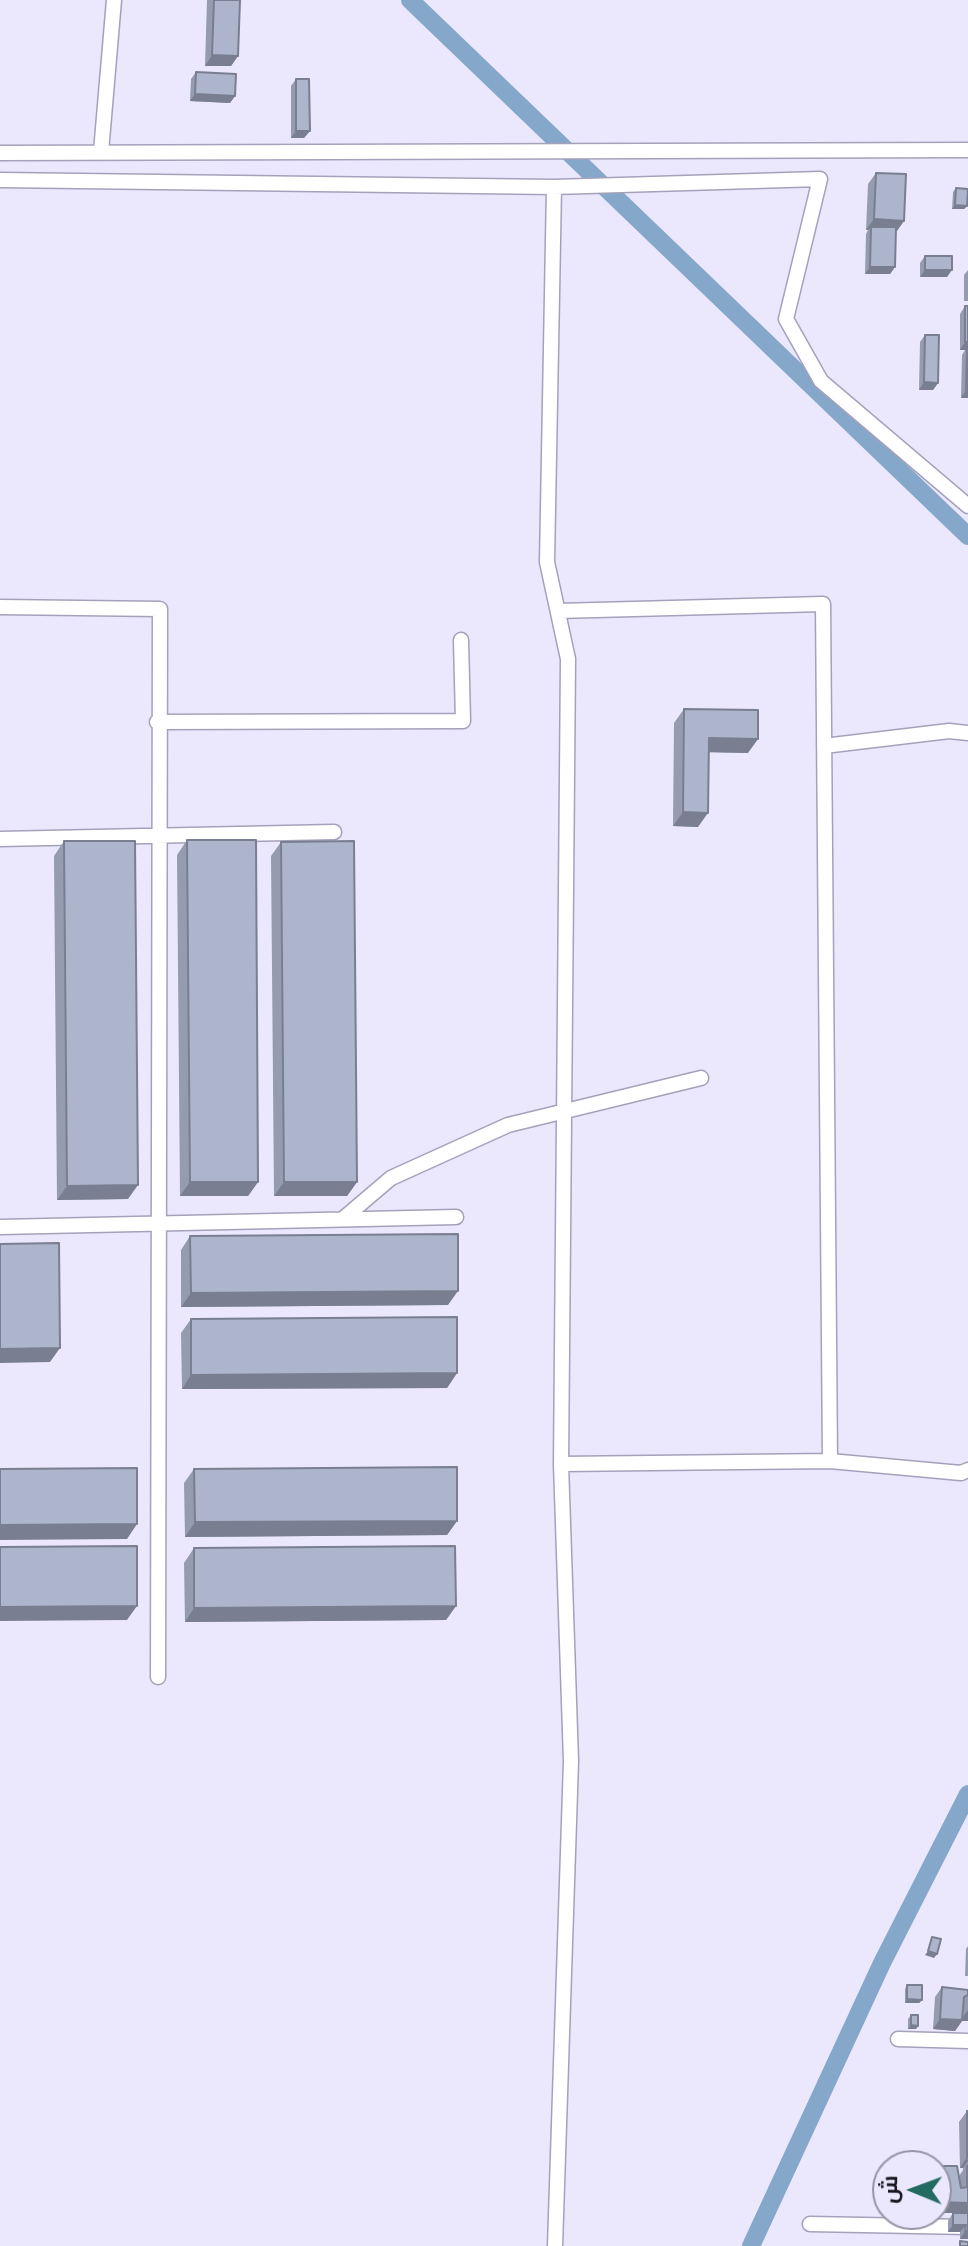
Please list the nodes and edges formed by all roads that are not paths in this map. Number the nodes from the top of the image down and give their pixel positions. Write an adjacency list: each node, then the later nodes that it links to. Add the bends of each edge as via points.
1 (114, 0): 3 (street)
2 (968, 150): 3 (street)
3 (101, 152): 4 (street)
4 (0, 153)
5 (0, 180): 6 (street)
6 (554, 187): 7 (street, via 820,179 786,319 821,381); 9 (street, via 547,562)
7 (968, 506)
8 (0, 607): 11 (street, via 160,609)
9 (558, 611): 13 (street, via 823,604); 18 (street, via 568,659)
10 (461, 640): 11 (street, via 463,721)
11 (157, 722): 15 (street)
12 (968, 733): 13 (street)
13 (824, 746): 23 (street)
14 (334, 832): 15 (street)
15 (157, 838): 16 (street); 21 (street)
16 (0, 839)
17 (701, 1078): 18 (street)
18 (564, 1111): 20 (street, via 508,1125 391,1178); 24 (street)
19 (456, 1217): 20 (street)
20 (344, 1218): 21 (street)
21 (158, 1221): 22 (street); 26 (street)
22 (0, 1227)
23 (830, 1461): 24 (street); 25 (street)
24 (561, 1464): 31 (street, via 571,1761)
25 (968, 1470)
26 (158, 1677)
27 (898, 2039): 28 (street)
28 (968, 2041)
29 (810, 2224): 30 (street)
30 (968, 2227)
31 (555, 2246)

